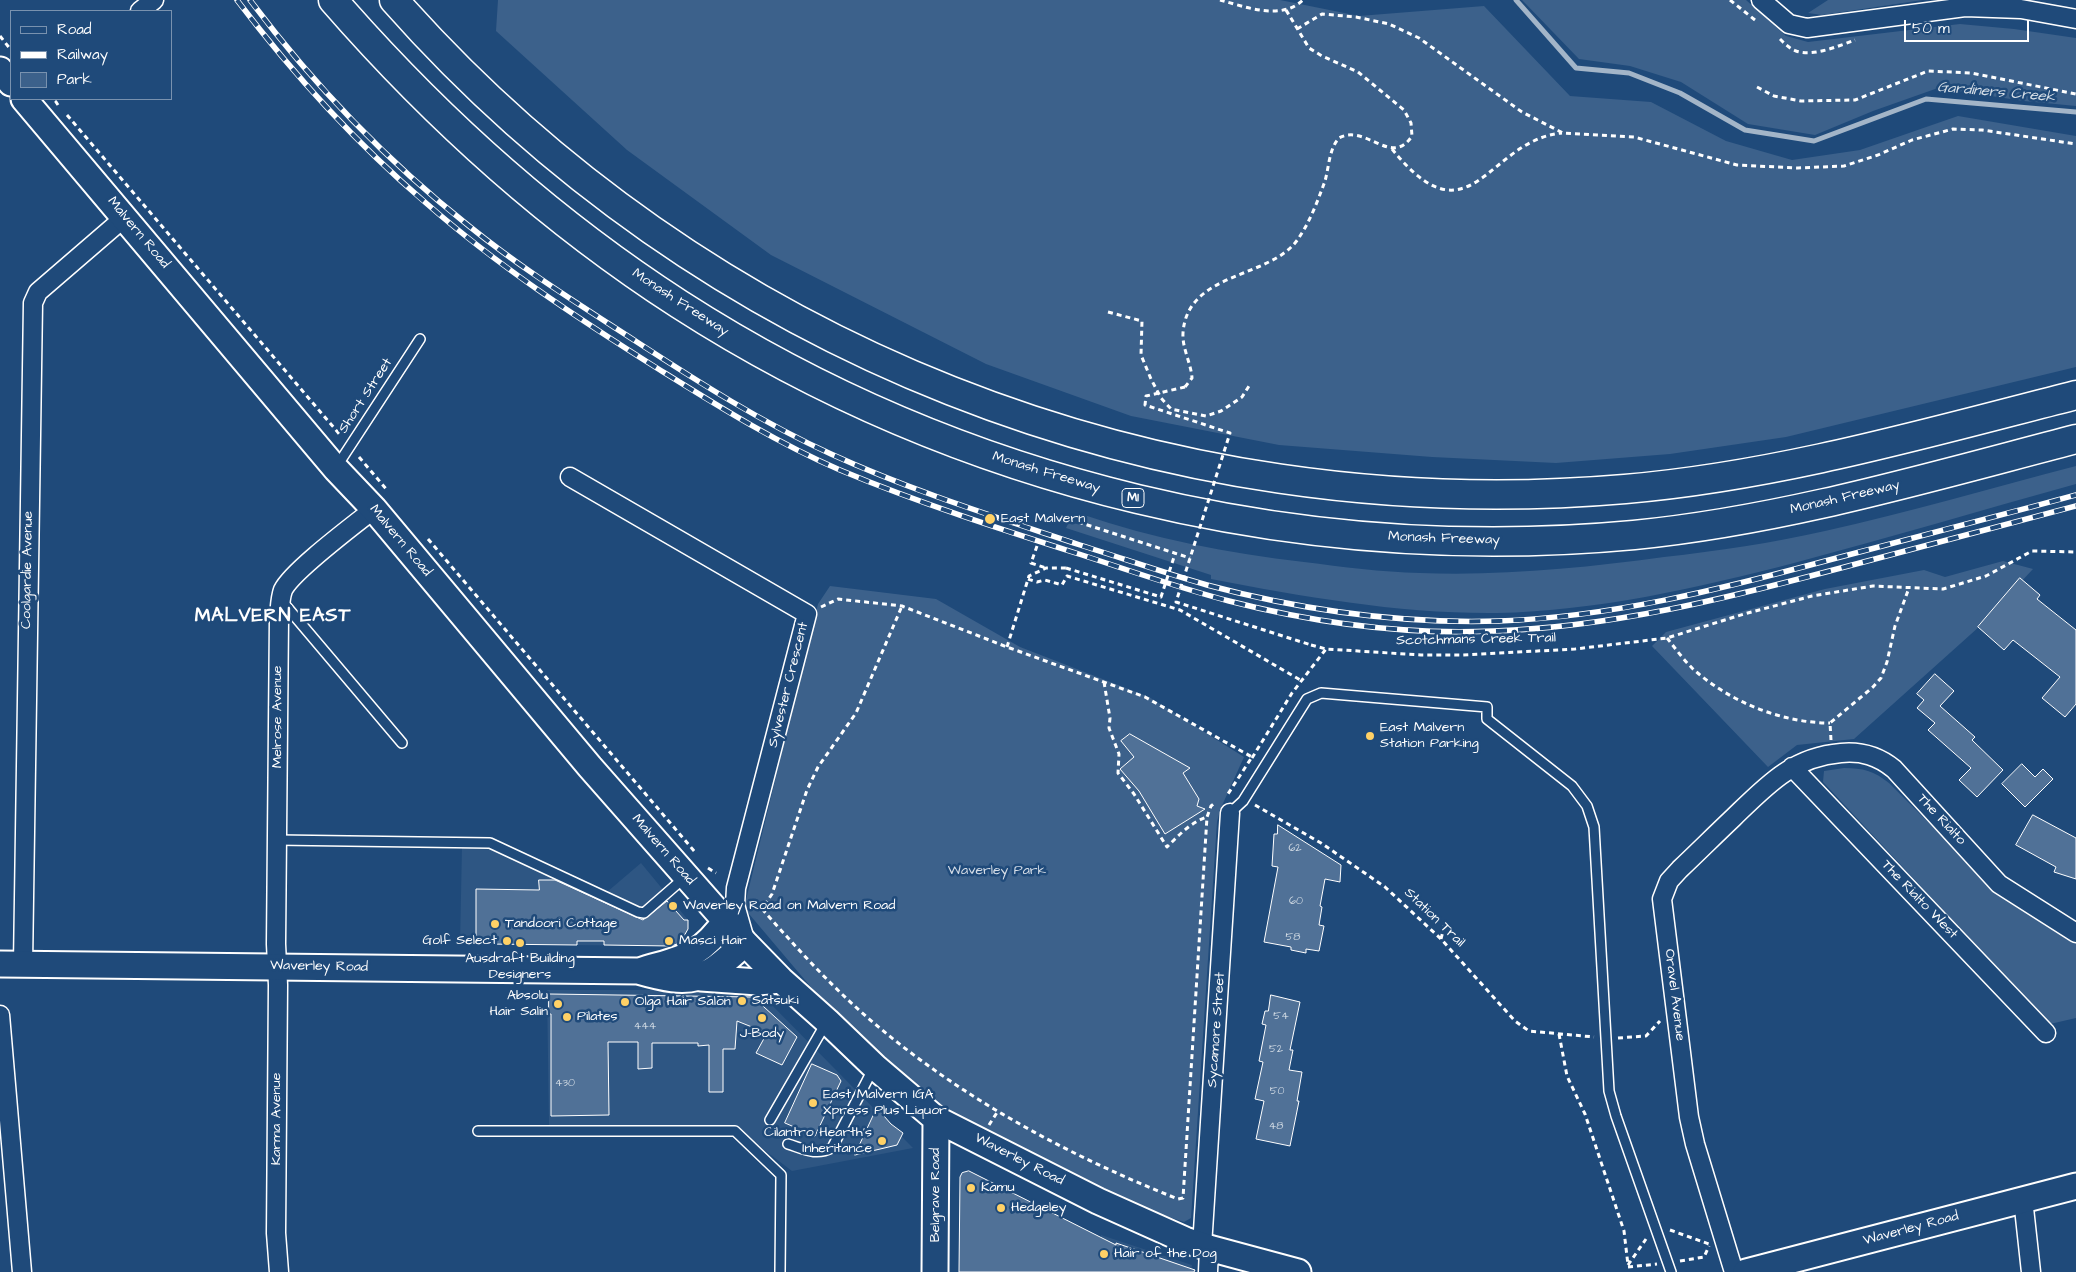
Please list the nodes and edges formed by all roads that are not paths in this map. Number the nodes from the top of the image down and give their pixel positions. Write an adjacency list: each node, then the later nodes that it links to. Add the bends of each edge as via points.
1 (154, 0): 5 (street)
2 (333, 0): 13 (highway, Monash Freeway / M1, via 409,83 500,169 586,238 677,303 782,364 881,412 1000,460 1132,498 1194,512 1320,532 1499,542 1567,540 1635,535 1756,518 1868,494)
3 (394, 0): 12 (highway, via 484,92 574,171 649,227 737,285 803,322 906,372 1018,416 1142,452 1268,478 1386,492 1566,493 1745,474)
4 (1761, 0): 6 (street, via 1789,24 1807,28 1965,7 2021,9)
5 (141, 10)
6 (2076, 19)
7 (0, 70): 8 (main road)
8 (10, 83)
9 (29, 100): 10 (main road, Malvern Road)
10 (125, 217): 14 (main road, Malvern Road); 26 (street, Coolgardie Avenue, via 38,292 33,303)
11 (420, 339): 14 (lane, Short Street)
12 (2076, 395)
13 (2076, 439)
14 (336, 469): 16 (main road, Malvern Road)
15 (570, 477): 23 (street, Sylvester Crescent, via 807,614 736,888)
16 (381, 501): 17 (street, Melrose Avenue, via 298,573); 22 (main road, Malvern Road, via 590,767)
17 (281, 599): 18 (lane); 21 (street, Melrose Avenue)
18 (402, 743)
19 (1792, 767): 24 (street, The Rialto, via 1812,758 1841,753 1867,753 1882,760 1894,769 1999,884); 33 (street, The Rialto West); 48 (street, Oravel Avenue, via 1773,780 1669,881 1662,899 1691,1132)
20 (1237, 807): 41 (street, Sycamore Street); 47 (lane, via 1307,699 1321,692 1487,707 1487,719 1572,786 1587,806 1594,827 1609,1091)
21 (277, 840): 22 (lane, via 490,844 644,913); 27 (street, Melrose Avenue)
22 (696, 864): 23 (main road, Malvern Road)
23 (736, 907): 25 (main road, Malvern Road); 28 (main road, Waverley Road, via 708,943 692,955)
24 (2076, 933)
25 (746, 943): 29 (main road); 30 (main road, Malvern Road)
26 (11, 964): 27 (main road, Waverley Road)
27 (277, 967): 28 (main road, Waverley Road); 43 (street, Karma Avenue, via 276,1233)
28 (638, 971): 29 (main road, Waverley Road, via 677,980)
29 (701, 978): 30 (main road, Waverley Road, via 758,982)
30 (781, 980): 32 (main road, Waverley Road)
31 (0, 1015): 42 (street)
32 (827, 1021): 34 (main road, Waverley Road); 36 (lane)
33 (2046, 1032)
34 (874, 1067): 35 (main road, Waverley Road); 38 (lane, via 832,1148 812,1152)
35 (936, 1119): 41 (main road, Waverley Road); 45 (main road, Belgrave Road)
36 (770, 1120)
37 (478, 1131): 44 (lane, via 735,1131 781,1175)
38 (788, 1144)
39 (2076, 1186): 40 (main road, Waverley Road)
40 (2023, 1199): 49 (main road, Waverley Road); 50 (street)
41 (1206, 1255): 46 (main road, Waverley Road)
42 (22, 1272)
43 (279, 1272)
44 (780, 1272)
45 (935, 1272)
46 (1298, 1272)
47 (1671, 1272)
48 (1734, 1272)
49 (1746, 1272)
50 (2031, 1272)

